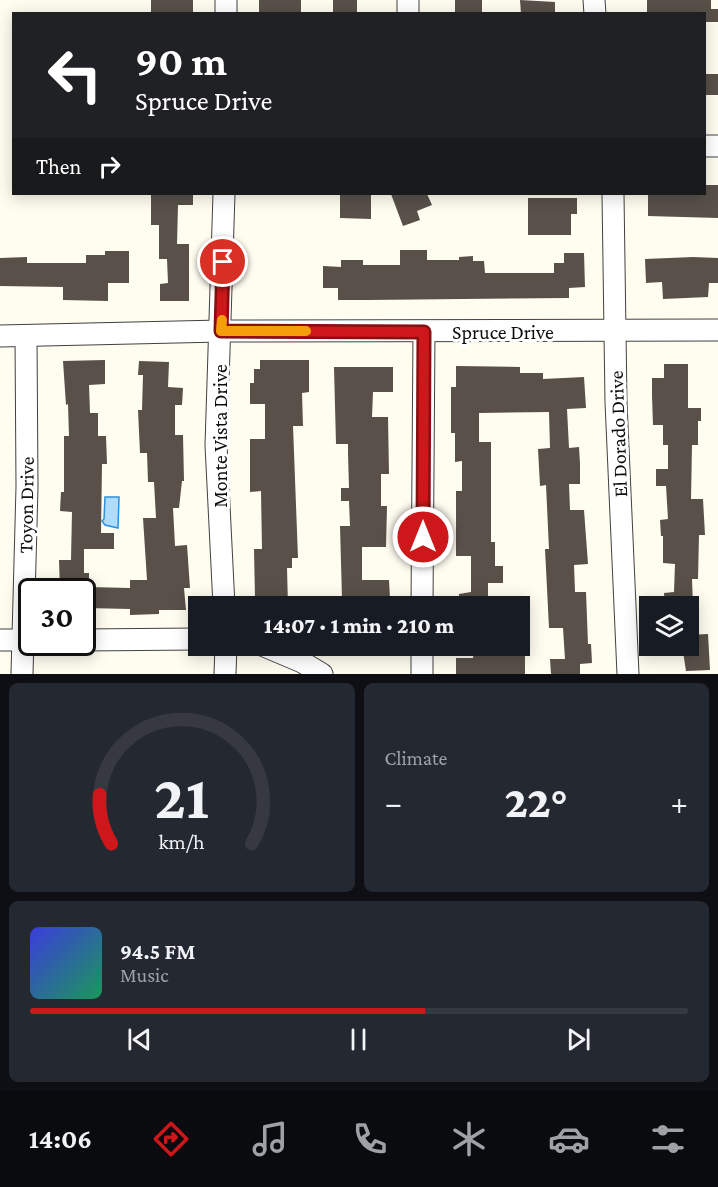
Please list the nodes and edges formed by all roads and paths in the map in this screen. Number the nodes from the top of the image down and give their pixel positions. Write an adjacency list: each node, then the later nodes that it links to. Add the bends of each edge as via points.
1 (224, 195): 4 (street, Monte Vista Drive)
2 (613, 195): 6 (street, El Dorado Drive)
3 (718, 330): 6 (street, Spruce Drive)
4 (221, 331): 5 (street, Spruce Drive); 8 (street, Spruce Drive); 10 (street, Monte Vista Drive, via 216,445)
5 (424, 332): 6 (street, Spruce Drive); 11 (street)
6 (615, 332): 24 (street, El Dorado Drive)
7 (0, 336): 8 (street, Spruce Drive)
8 (26, 336): 9 (street, Toyon Drive)
9 (27, 578)
10 (224, 596)
11 (422, 596)
12 (188, 639): 15 (street)
13 (0, 640): 14 (street)
14 (18, 640)
15 (96, 640)
16 (25, 656): 20 (street, Toyon Drive)
17 (226, 656): 21 (street)
18 (288, 656): 22 (street)
19 (422, 656): 23 (street)
20 (22, 674)
21 (225, 674)
22 (322, 674)
23 (422, 674)
24 (628, 674)

